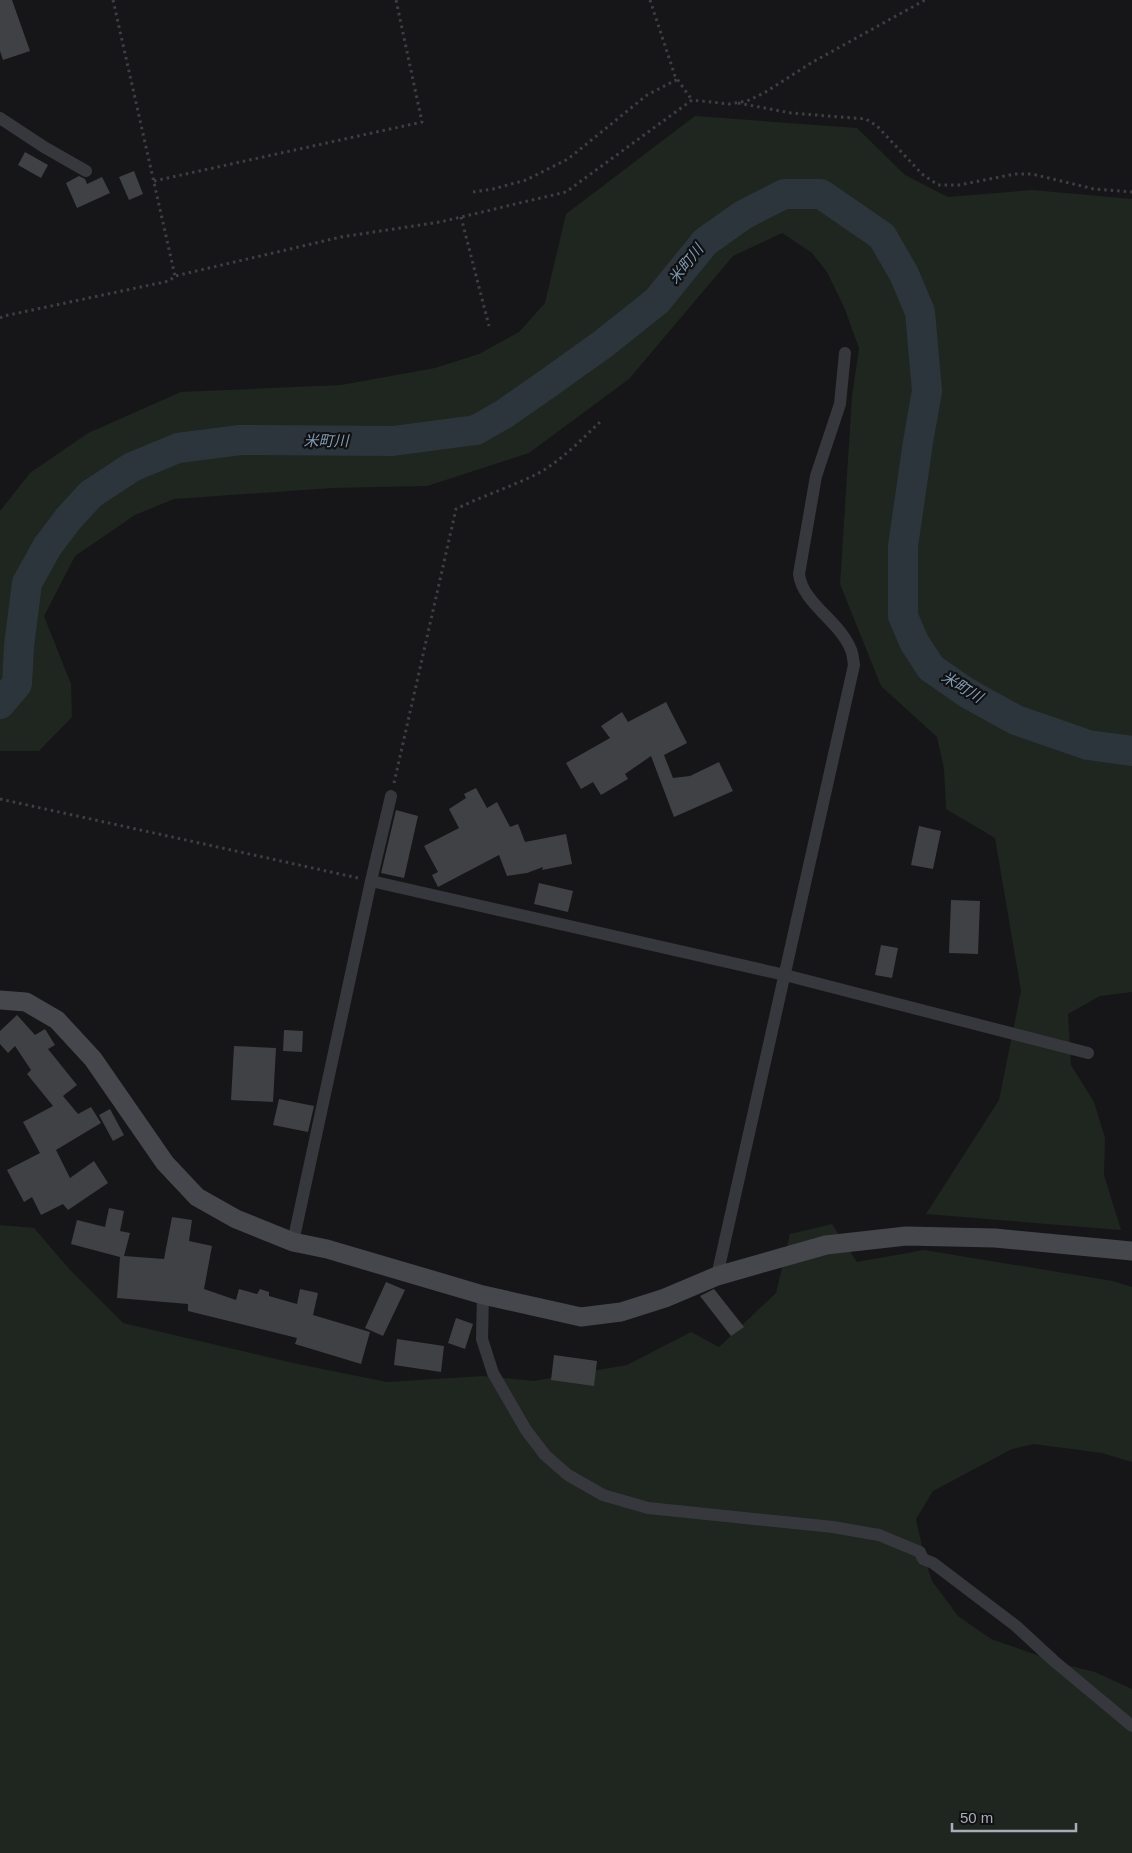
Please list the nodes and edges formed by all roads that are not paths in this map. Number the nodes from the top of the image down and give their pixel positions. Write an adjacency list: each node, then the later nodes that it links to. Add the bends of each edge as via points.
1 (0, 118): 2 (street)
2 (86, 171)
3 (845, 353): 6 (street, via 840,404 816,476 799,574 800,584 846,640 852,650 854,665)
4 (391, 796): 5 (street)
5 (371, 881): 6 (street); 9 (street)
6 (785, 975): 8 (street); 11 (street)
7 (0, 1000): 9 (street, via 26,1002 57,1020 93,1059 165,1163 197,1197 236,1219)
8 (1088, 1053)
9 (293, 1242): 12 (street)
10 (1132, 1251): 11 (street, via 995,1238 906,1236 826,1245)
11 (718, 1276): 12 (street, via 621,1312 581,1317)
12 (483, 1295): 13 (street, via 482,1339 493,1373 526,1430 545,1455 568,1475 603,1495 648,1508 879,1534 920,1552 923,1559 933,1563 1016,1626)
13 (1132, 1726)

